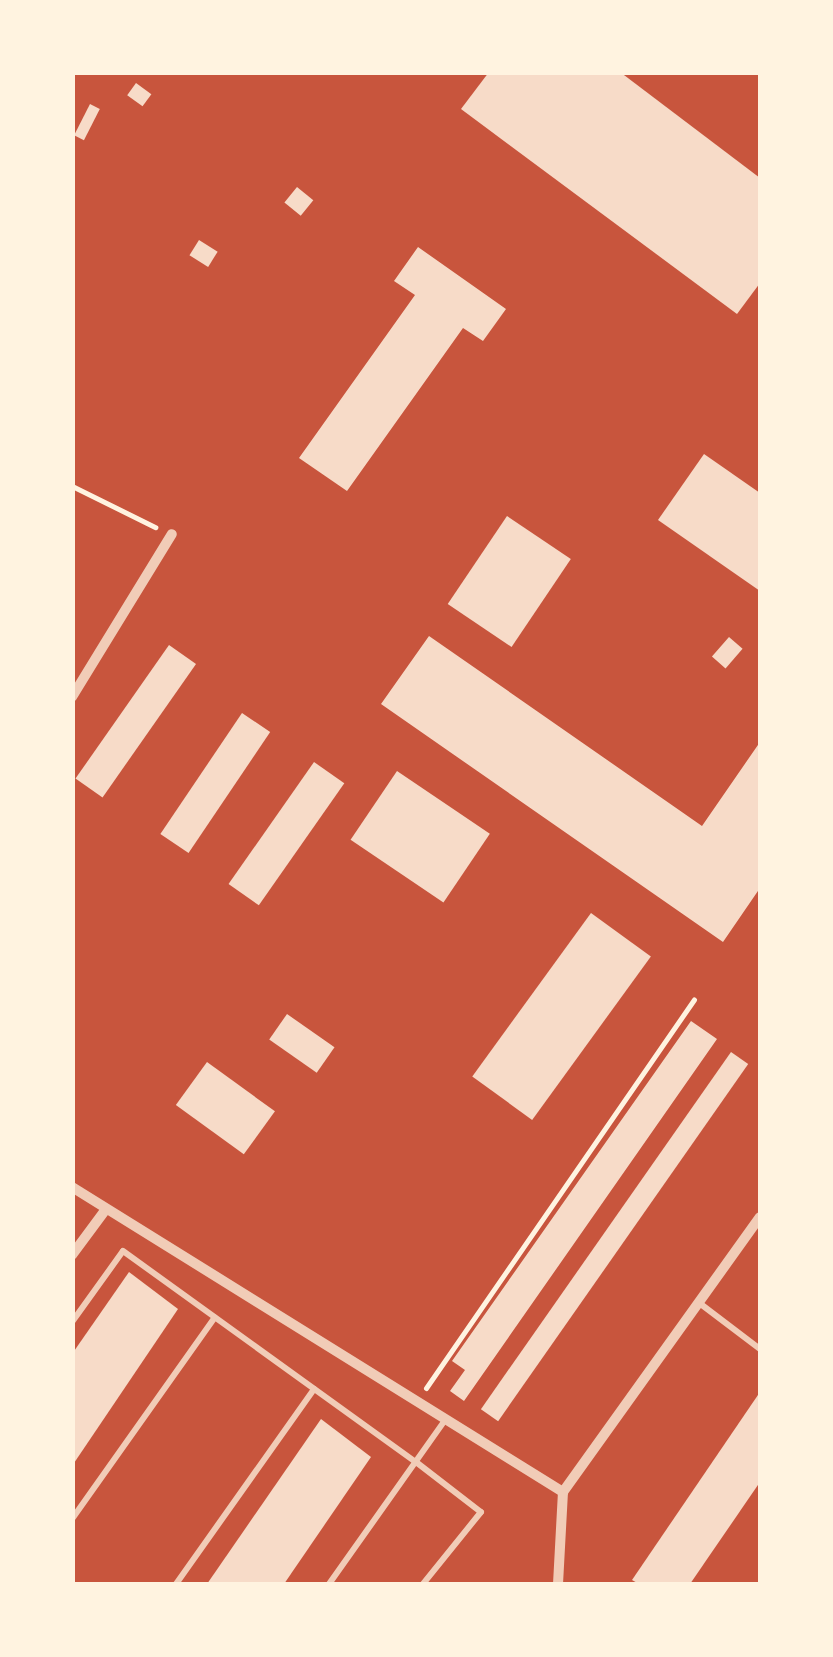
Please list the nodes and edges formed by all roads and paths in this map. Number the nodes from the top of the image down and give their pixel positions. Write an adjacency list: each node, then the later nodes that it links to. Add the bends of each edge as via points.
1 (72, 486): 2 (path)
2 (172, 534): 3 (street)
3 (72, 698)
4 (694, 999): 14 (path)
5 (72, 1187): 6 (street)
6 (106, 1209): 8 (street); 14 (street)
7 (760, 1217): 9 (street)
8 (72, 1255)
9 (698, 1302): 12 (lane); 17 (street)
10 (215, 1317): 11 (lane, via 122,1251); 13 (lane); 18 (lane)
11 (72, 1322)
12 (760, 1348)
13 (314, 1389): 16 (lane); 19 (lane)
14 (416, 1401): 15 (street)
15 (446, 1420): 16 (lane); 17 (street)
16 (416, 1462): 20 (lane); 21 (lane, via 480,1512)
17 (563, 1492): 22 (street)
18 (72, 1519)
19 (176, 1584)
20 (329, 1584)
21 (423, 1584)
22 (558, 1584)

